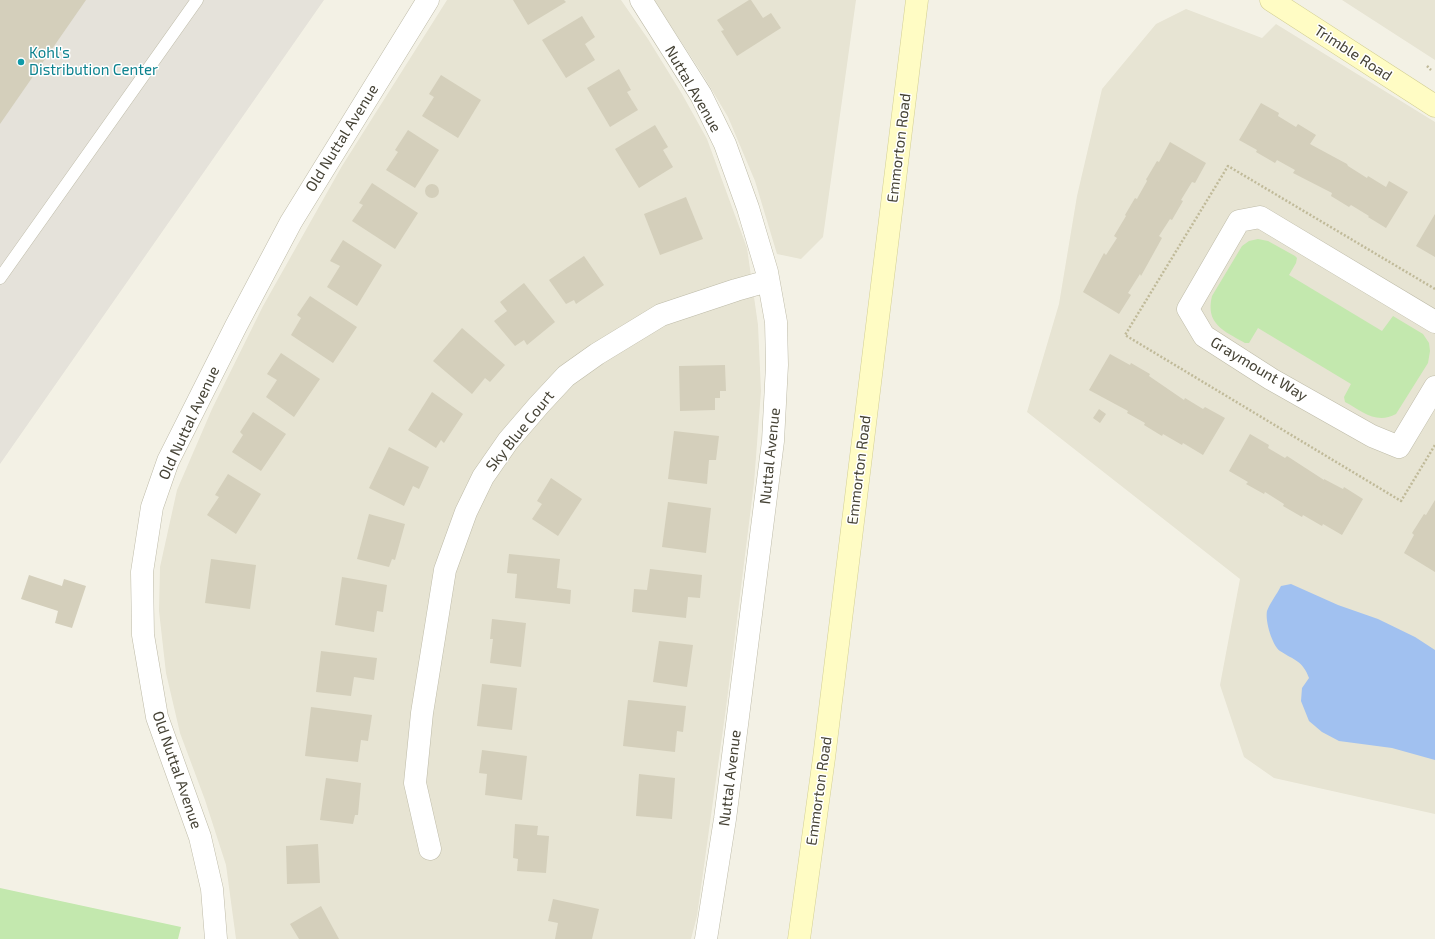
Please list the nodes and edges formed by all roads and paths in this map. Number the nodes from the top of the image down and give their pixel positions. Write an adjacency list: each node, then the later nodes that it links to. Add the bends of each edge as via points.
1 (197, 0): 9 (lane)
2 (428, 0): 16 (street, Old Nuttal Avenue, via 291,222 168,462 152,507 142,572 143,635 157,717 204,852 212,888)
3 (641, 0): 10 (street, Nuttal Avenue, via 701,96 725,144 748,208)
4 (917, 0): 18 (main road, Emmorton Road, via 824,758)
5 (1271, 0): 8 (main road, Trimble Road)
6 (1426, 66): 7 (path)
7 (1431, 70)
8 (1434, 103)
9 (0, 278)
10 (768, 281): 15 (street, Sky Blue Court, via 661,315 597,354 566,376 508,440 483,476 466,512 445,570 422,713 415,783); 17 (street, Nuttal Avenue, via 776,322 777,365 773,442 725,819)
11 (1435, 289): 14 (path, via 1228,166 1125,335 1401,501)
12 (1435, 322): 13 (street, Graymount Way, via 1260,218 1239,221 1188,309 1204,336 1271,379 1372,436 1399,447)
13 (1435, 387)
14 (1435, 445)
15 (430, 849)
16 (216, 939)
17 (706, 939)
18 (799, 939)

